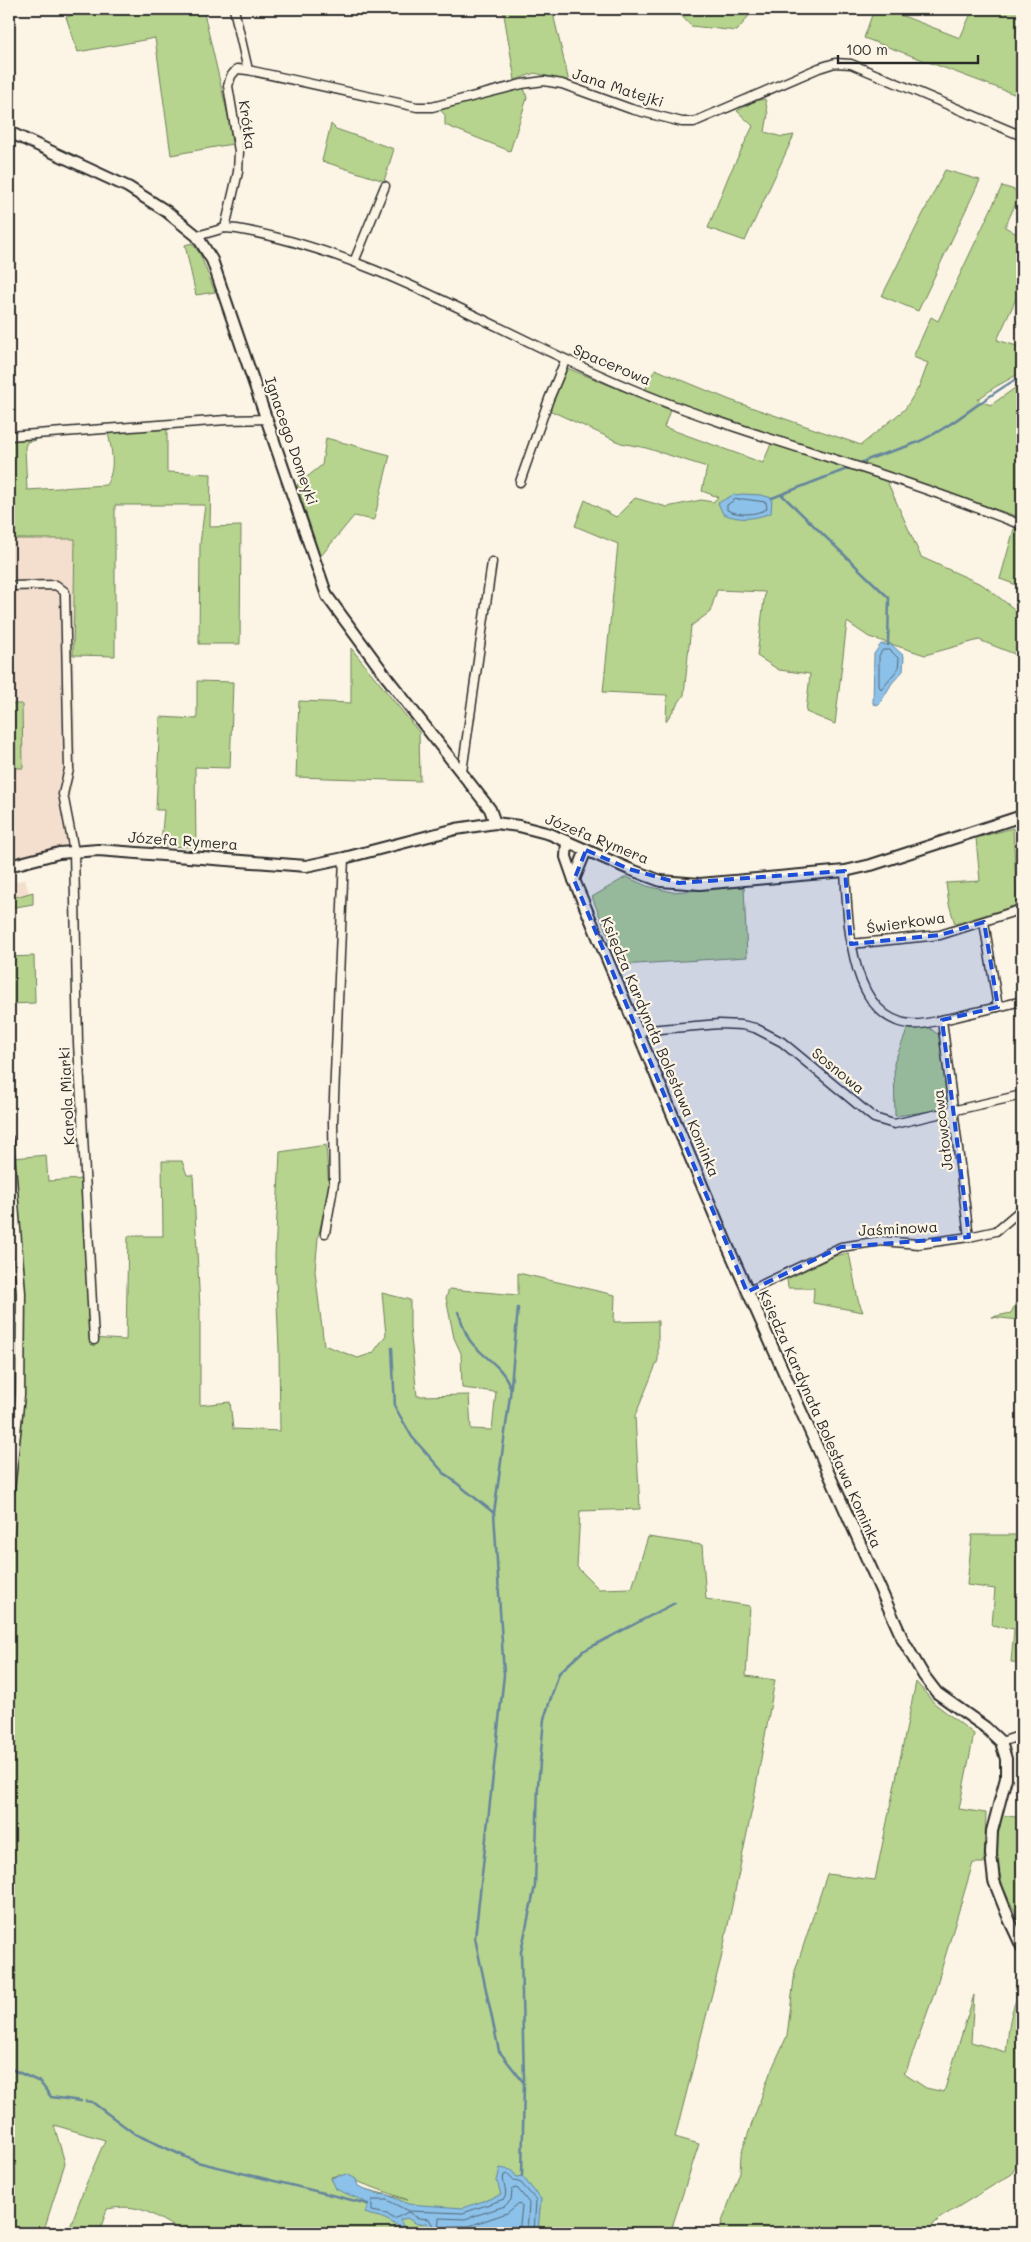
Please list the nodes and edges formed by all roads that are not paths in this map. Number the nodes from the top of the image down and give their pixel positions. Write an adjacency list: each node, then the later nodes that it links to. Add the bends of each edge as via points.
1 (234, 9): 2 (street)
2 (248, 70): 4 (street, Jana Matejki, via 418,107 432,107 544,81 562,84 631,109 694,122 819,68 835,63 851,64); 6 (street, Krótka, via 238,69 230,76 228,86 239,151 238,172)
3 (9, 132): 7 (street, Ignacego Domeyki, via 128,187)
4 (1022, 136)
5 (385, 186): 8 (street)
6 (225, 228): 7 (street, Spacerowa); 8 (street, Spacerowa, via 257,232)
7 (197, 236): 10 (street, Ignacego Domeyki, via 212,260)
8 (354, 262): 9 (street, Spacerowa, via 428,293)
9 (565, 360): 12 (street); 13 (street, Spacerowa, via 698,415 896,479)
10 (268, 419): 11 (street); 16 (street, Ignacego Domeyki, via 327,596)
11 (9, 436)
12 (520, 482)
13 (1022, 525)
14 (492, 562): 16 (street)
15 (9, 586): 21 (street, Karola Miarki, via 56,585 65,592 70,769 63,794)
16 (462, 772): 18 (street, Ignacego Domeyki, via 490,809)
17 (1022, 816): 24 (street, Józefa Rymera)
18 (495, 823): 19 (street, Józefa Rymera, via 538,830); 22 (street, Józefa Rymera, via 456,828)
19 (567, 841): 20 (street, Józefa Rymera); 25 (street, Księdza Kardynała Bolesława Kominka, via 566,857)
20 (586, 850): 24 (street, Józefa Rymera, via 661,881 679,883); 25 (street)
21 (74, 851): 22 (street, Józefa Rymera, via 151,853 306,866); 23 (street, Józefa Rymera); 40 (street, Karola Miarki, via 78,1043)
22 (344, 858): 37 (street, via 333,1122 334,1182)
23 (9, 866)
24 (845, 871): 28 (street)
25 (574, 880): 32 (street, Księdza Kardynała Bolesława Kominka)
26 (1022, 909): 27 (street, Świerkowa)
27 (984, 922): 28 (street, Świerkowa, via 940,935); 30 (street)
28 (851, 944): 31 (street, via 859,980 889,1017 910,1024)
29 (1022, 1002): 30 (street)
30 (998, 1007): 31 (street)
31 (942, 1020): 34 (street, Jałowcowa)
32 (638, 1031): 34 (street, Sosnowa, via 719,1024 755,1028 782,1042 874,1118 894,1124); 39 (street, Księdza Kardynała Bolesława Kominka)
33 (1022, 1095): 34 (street, Sosnowa)
34 (955, 1111): 38 (street, Jałowcowa)
35 (9, 1139): 41 (street, via 21,1293 20,1395)
36 (1022, 1209): 38 (street, Jaśminowa, via 996,1230)
37 (324, 1234)
38 (969, 1237): 39 (street, Jaśminowa, via 919,1244 881,1241 841,1247)
39 (747, 1292): 43 (street, Księdza Kardynała Bolesława Kominka, via 913,1660 937,1693 985,1727)
40 (94, 1340)
41 (9, 1500)
42 (1022, 1735): 43 (street)
43 (1000, 1742): 44 (street, via 1006,1759 1006,1778 992,1831 991,1854 994,1881)
44 (1022, 1947)

